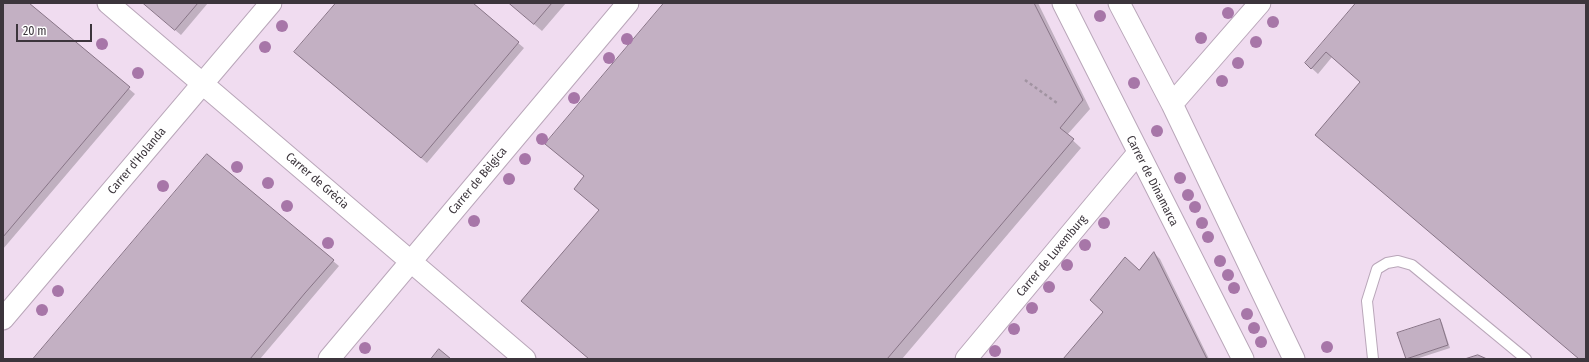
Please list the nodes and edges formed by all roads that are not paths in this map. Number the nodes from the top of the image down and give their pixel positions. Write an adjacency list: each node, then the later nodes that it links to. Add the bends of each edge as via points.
1 (108, 3): 7 (street, Carrer de Grècia)
2 (271, 3): 7 (street, Carrer d'Holanda)
3 (628, 3): 10 (street, Carrer de Bèlgica)
4 (1063, 3): 9 (street, Carrer de Dinamarca)
5 (1119, 3): 8 (street)
6 (1260, 3): 8 (street)
7 (203, 84): 10 (street, Carrer de Grècia); 11 (street, Carrer d'Holanda)
8 (1172, 104): 16 (street)
9 (1138, 153): 14 (street, Carrer de Luxemburg); 15 (street, Carrer de Dinamarca)
10 (411, 261): 12 (street, Carrer de Bèlgica); 13 (street, Carrer de Grècia)
11 (3, 319)
12 (329, 359)
13 (525, 359)
14 (966, 359)
15 (1243, 359)
16 (1294, 359)
17 (1373, 359): 18 (lane, via 1367,301 1377,269 1387,262 1398,261 1412,265)
18 (1526, 359)

